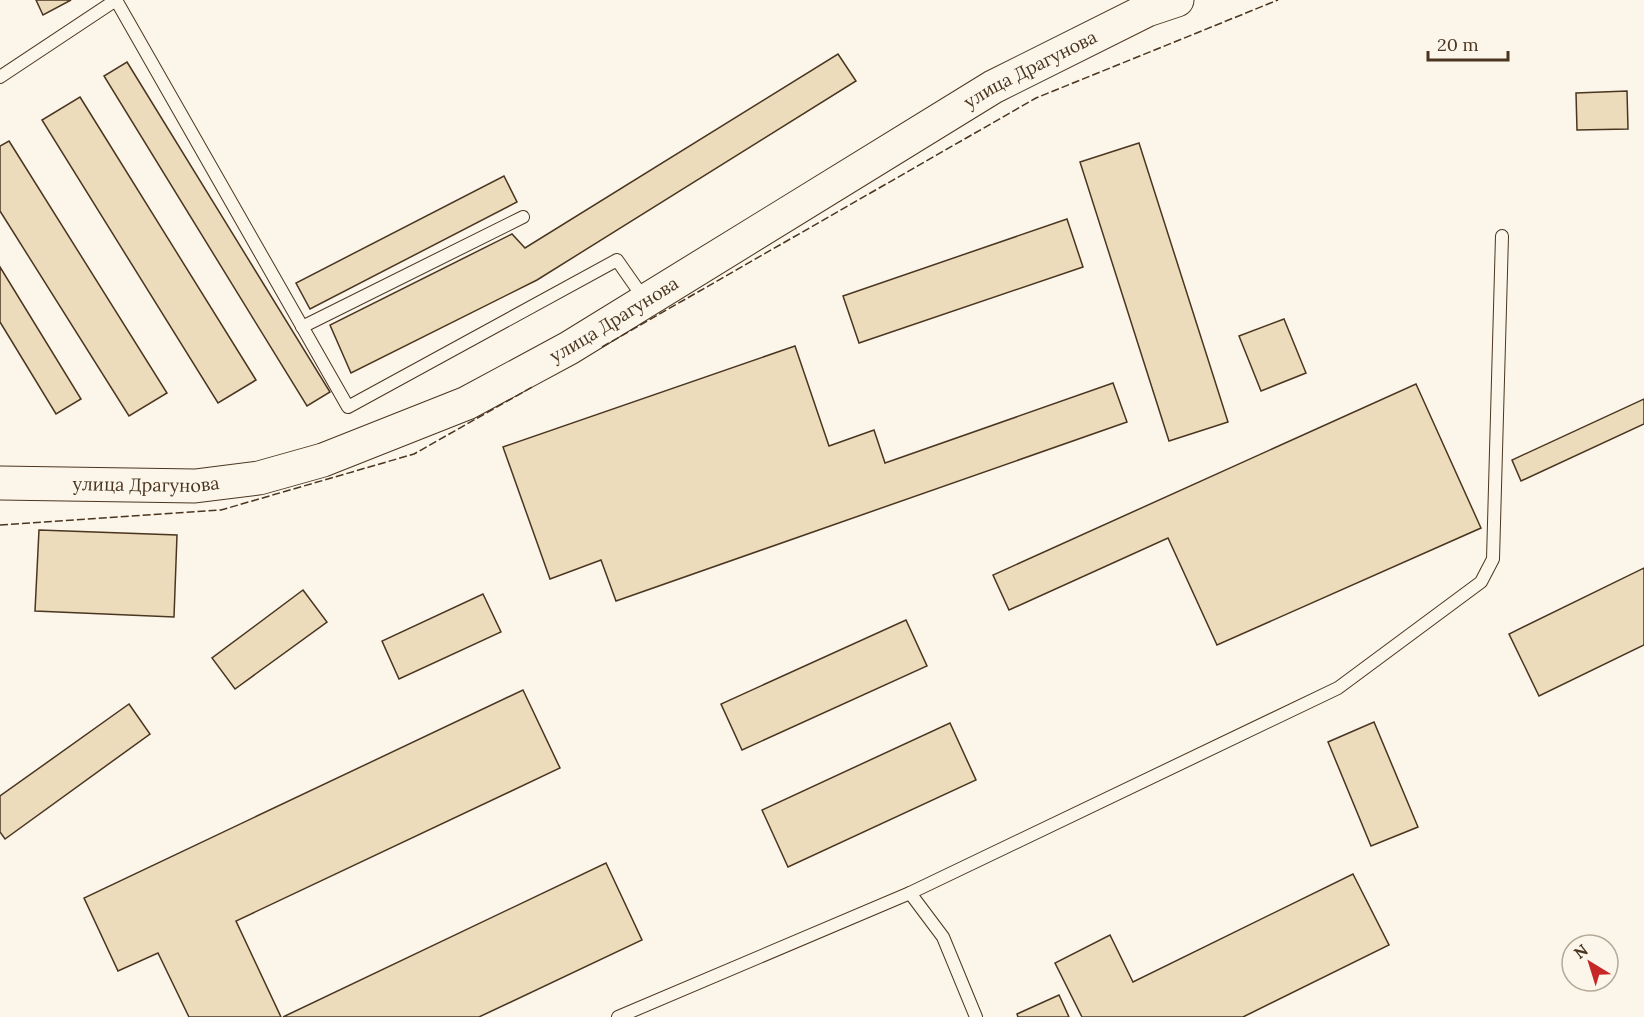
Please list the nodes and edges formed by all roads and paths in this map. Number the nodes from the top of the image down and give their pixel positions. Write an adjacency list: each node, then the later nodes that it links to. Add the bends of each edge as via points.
1 (1177, 0): 5 (main road, улица Драгунова, via 1148,10 993,87)
2 (0, 77): 6 (lane, via 116,0)
3 (523, 217): 6 (lane)
4 (1502, 236): 8 (lane, via 1493,559 1481,582 1338,688)
5 (645, 301): 6 (lane, via 617,260 348,407); 7 (main road, улица Драгунова, via 467,403 323,460 259,478 195,486)
6 (302, 327)
7 (0, 483)
8 (910, 893): 9 (lane); 10 (lane, via 942,937)
9 (618, 1017)
10 (976, 1017)

